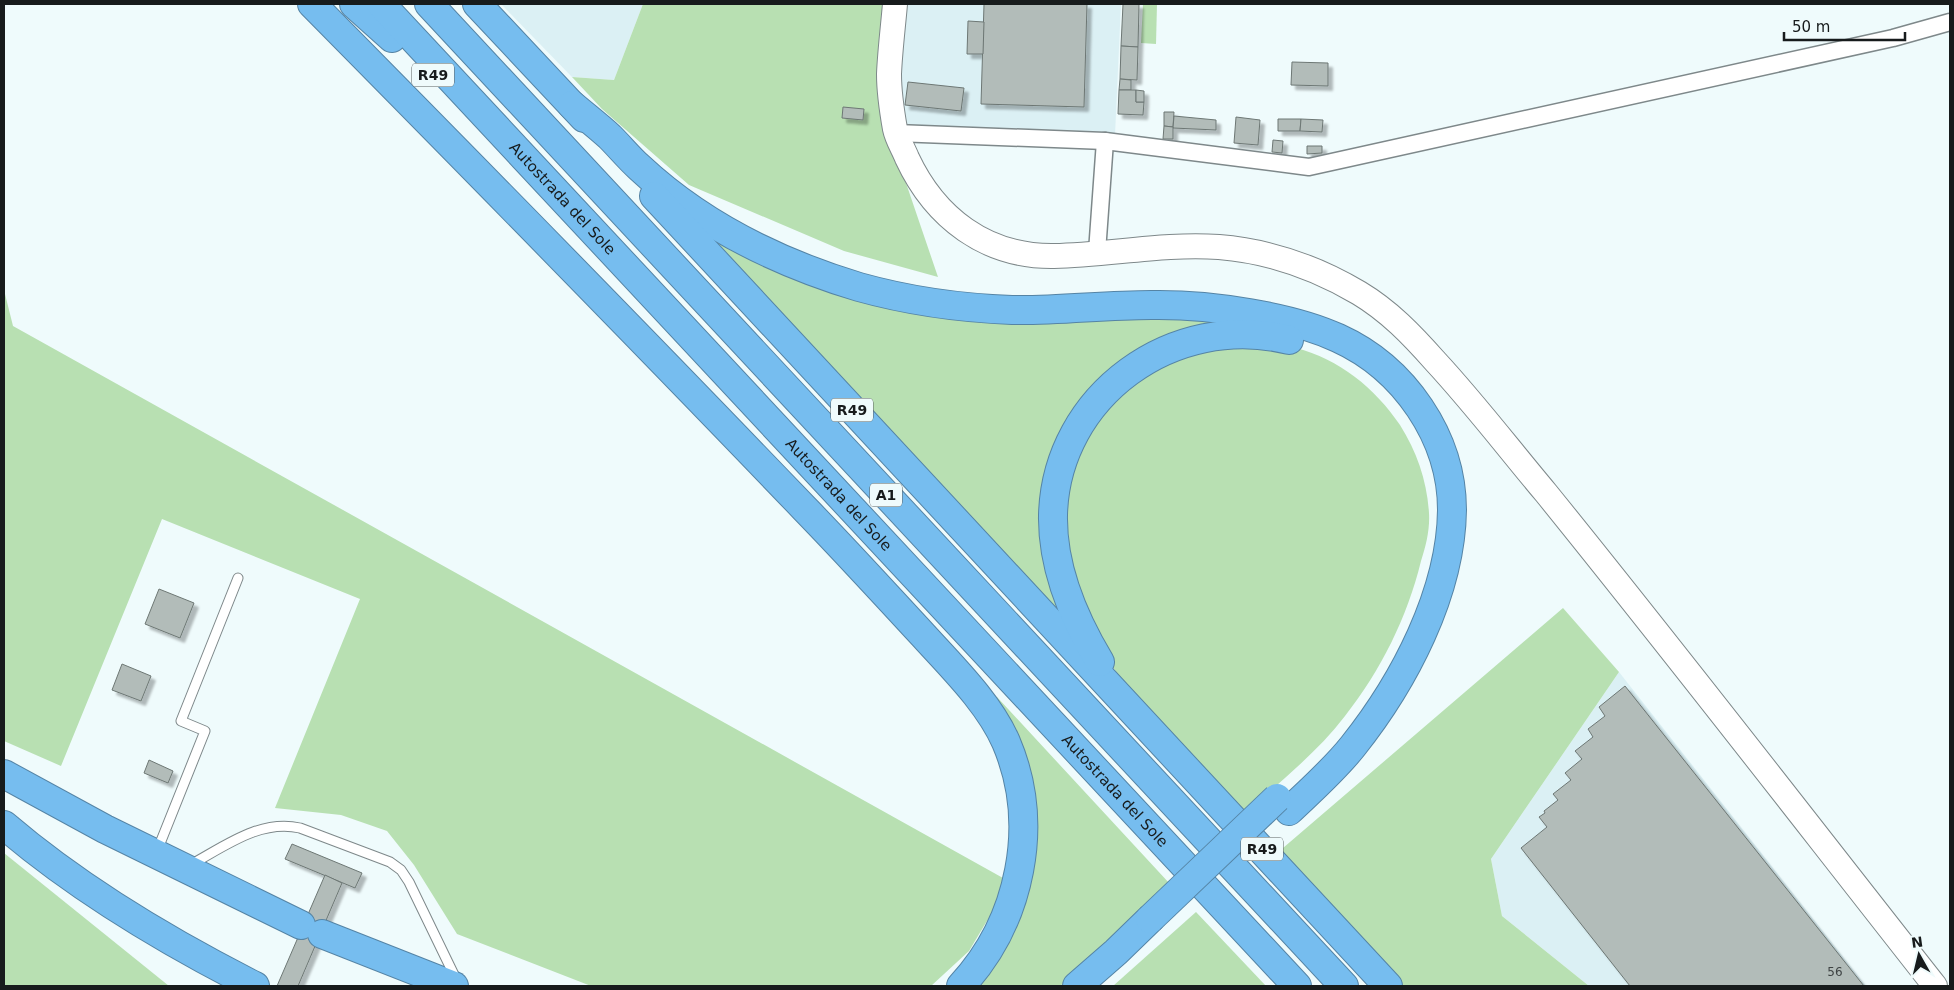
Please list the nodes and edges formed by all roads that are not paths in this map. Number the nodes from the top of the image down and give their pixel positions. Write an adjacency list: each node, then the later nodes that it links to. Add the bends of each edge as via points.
1 (312, 4): 24 (highway, via 846,551 957,672 991,716 1005,739 1020,786 1024,833 1019,879 1004,923 981,962)
2 (354, 4): 11 (highway, R49)
3 (381, 4): 11 (highway, Autostrada del Sole / A1)
4 (429, 4): 28 (highway, A1)
5 (477, 4): 8 (highway, R49)
6 (895, 4): 9 (street, via 889,77)
7 (1950, 22): 10 (street, via 1893,38 1309,167)
8 (572, 105): 14 (highway, R49); 16 (highway, via 671,194 742,241 810,272 862,288 939,304 1013,310 1188,306 1273,318 1339,338 1390,373 1423,412 1449,475 1452,521 1445,565 1415,650 1396,683 1353,746 1329,774)
9 (896, 134): 10 (street); 12 (street, via 924,189 942,212 982,241 1030,255)
10 (1105, 141): 12 (street)
11 (513, 146): 27 (highway, Autostrada del Sole / A1)
12 (1097, 252): 30 (street, via 1220,247 1277,258 1326,276 1360,294 1402,324 1454,381 1608,569)
13 (238, 578): 18 (lane, via 181,721 205,731)
14 (1135, 712): 16 (highway, via 1085,634 1057,557 1053,515 1060,470 1081,424 1095,404 1131,369 1174,346 1199,339 1253,334 1278,337 1342,360 1386,395 1419,441 1434,492 1436,520 1433,543 1427,570 1390,662 1355,718); 29 (highway, R49)
15 (4, 774): 18 (highway)
16 (1283, 805): 20 (highway, bridge)
17 (4, 825): 21 (highway, via 34,851 114,907 204,960)
18 (156, 854): 19 (highway)
19 (184, 868): 22 (highway, via 312,930); 23 (lane, via 255,830 286,825 390,862 409,882)
20 (1157, 924): 25 (highway, via 1116,952); 26 (highway)
21 (256, 986)
22 (454, 986)
23 (459, 986)
24 (961, 986)
25 (1077, 986)
26 (1102, 986)
27 (1297, 986)
28 (1344, 986)
29 (1388, 986)
30 (1935, 986)

